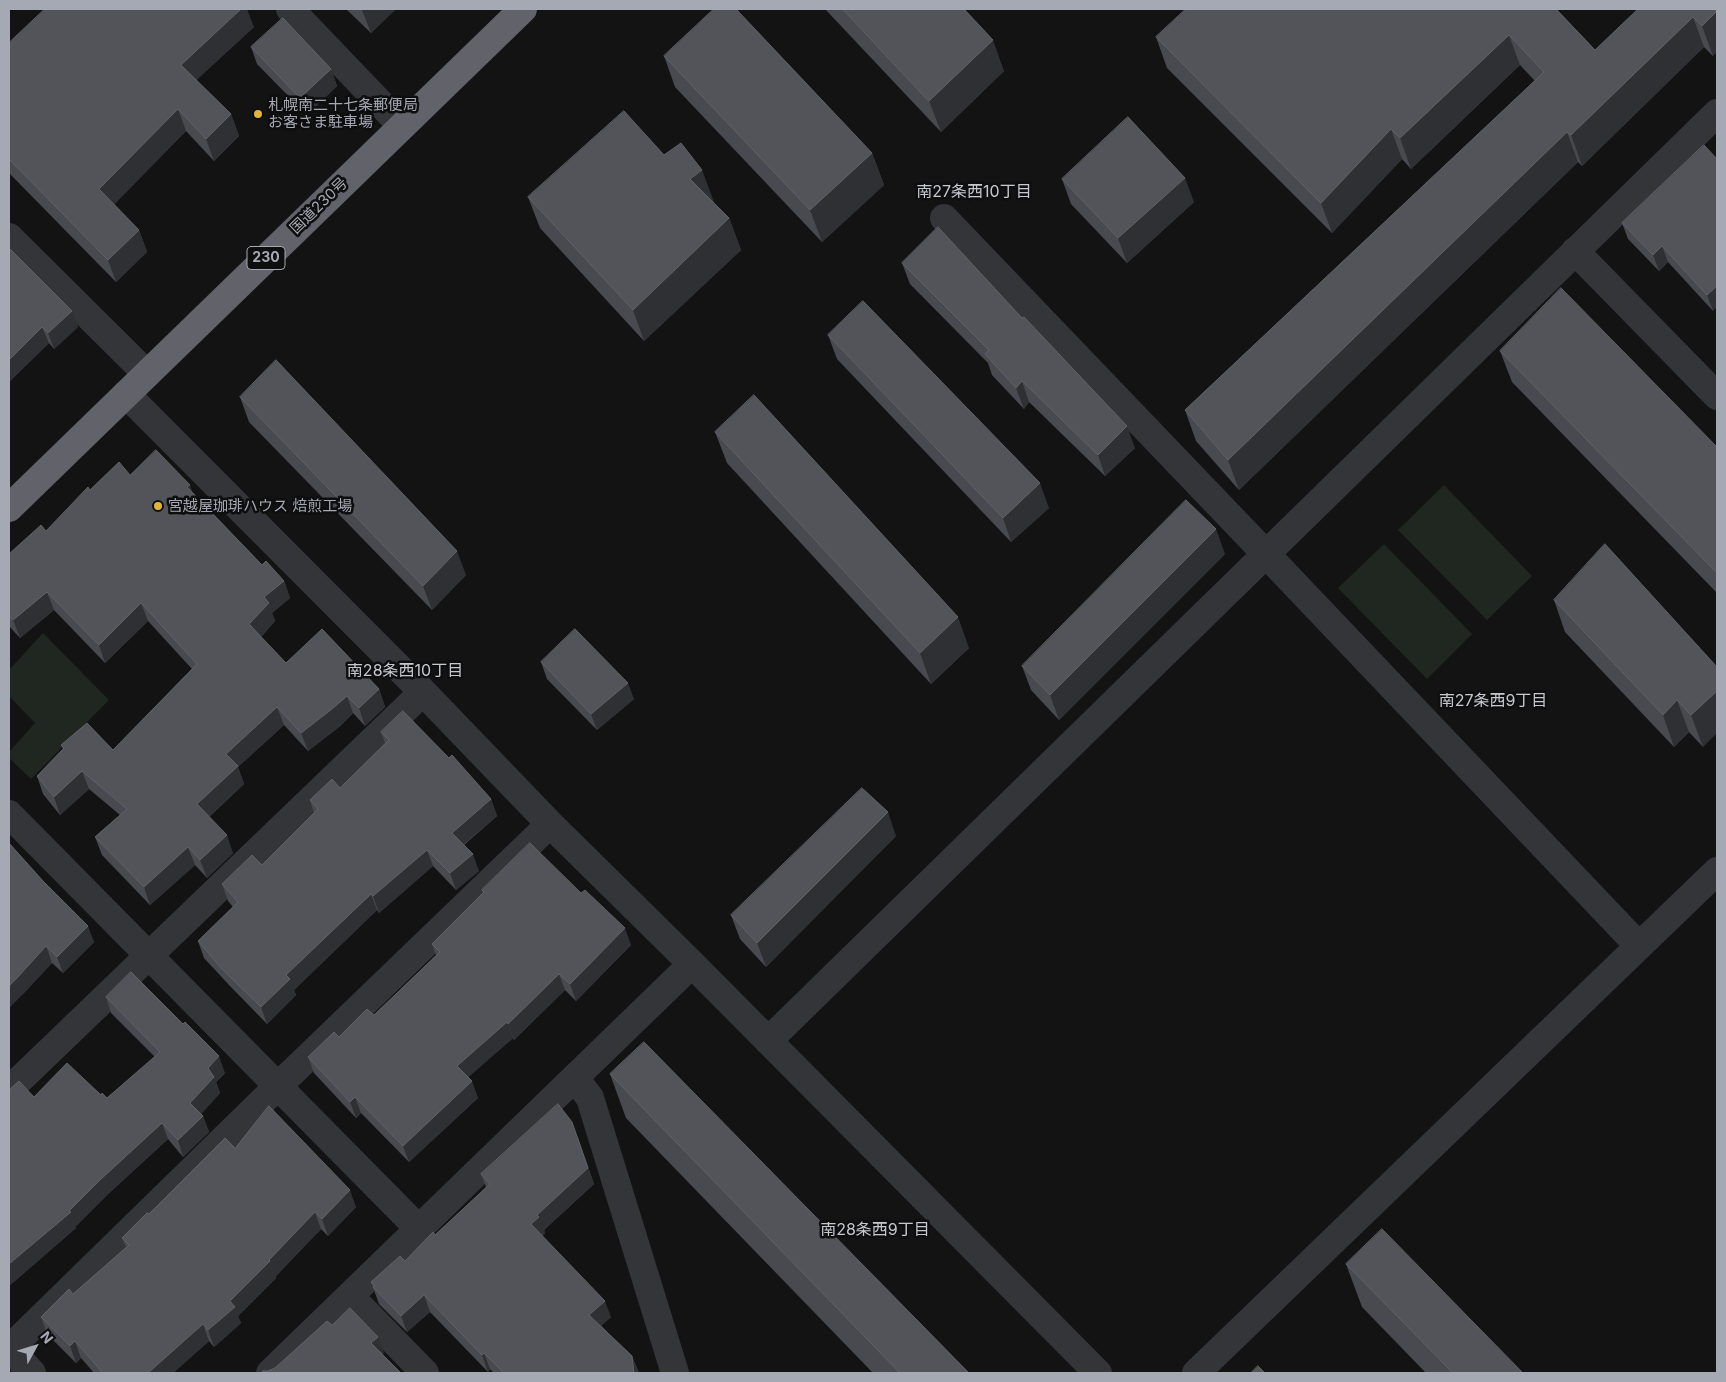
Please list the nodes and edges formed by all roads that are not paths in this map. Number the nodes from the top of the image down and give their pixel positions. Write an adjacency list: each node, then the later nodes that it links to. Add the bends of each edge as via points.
1 (290, 9): 4 (street)
2 (523, 9): 4 (highway, 国道230号 / 230)
3 (1717, 113): 7 (street)
4 (402, 126): 8 (highway, 国道230号 / 230)
5 (944, 218): 12 (street)
6 (9, 237): 8 (street)
7 (1575, 251): 10 (street); 12 (street)
8 (147, 374): 9 (highway, 国道230号 / 230)
9 (126, 394): 11 (highway, 国道230号 / 230); 13 (street)
10 (1717, 396)
11 (9, 508)
12 (1266, 554): 17 (street); 20 (street)
13 (423, 692): 15 (street); 18 (street)
14 (12, 823): 18 (street)
15 (550, 824): 19 (street); 22 (street)
16 (1717, 871): 17 (street)
17 (1639, 946): 32 (street)
18 (148, 955): 22 (street); 23 (street)
19 (692, 964): 20 (street); 21 (street)
20 (768, 1041): 31 (street)
21 (575, 1078): 24 (street); 30 (street, via 590,1098)
22 (278, 1086): 24 (street); 26 (street)
23 (9, 1090)
24 (419, 1229): 25 (street)
25 (350, 1296): 28 (street); 29 (street)
26 (9, 1348): 27 (street)
27 (32, 1373)
28 (270, 1373)
29 (425, 1373)
30 (675, 1373)
31 (1098, 1373)
32 (1196, 1373)

